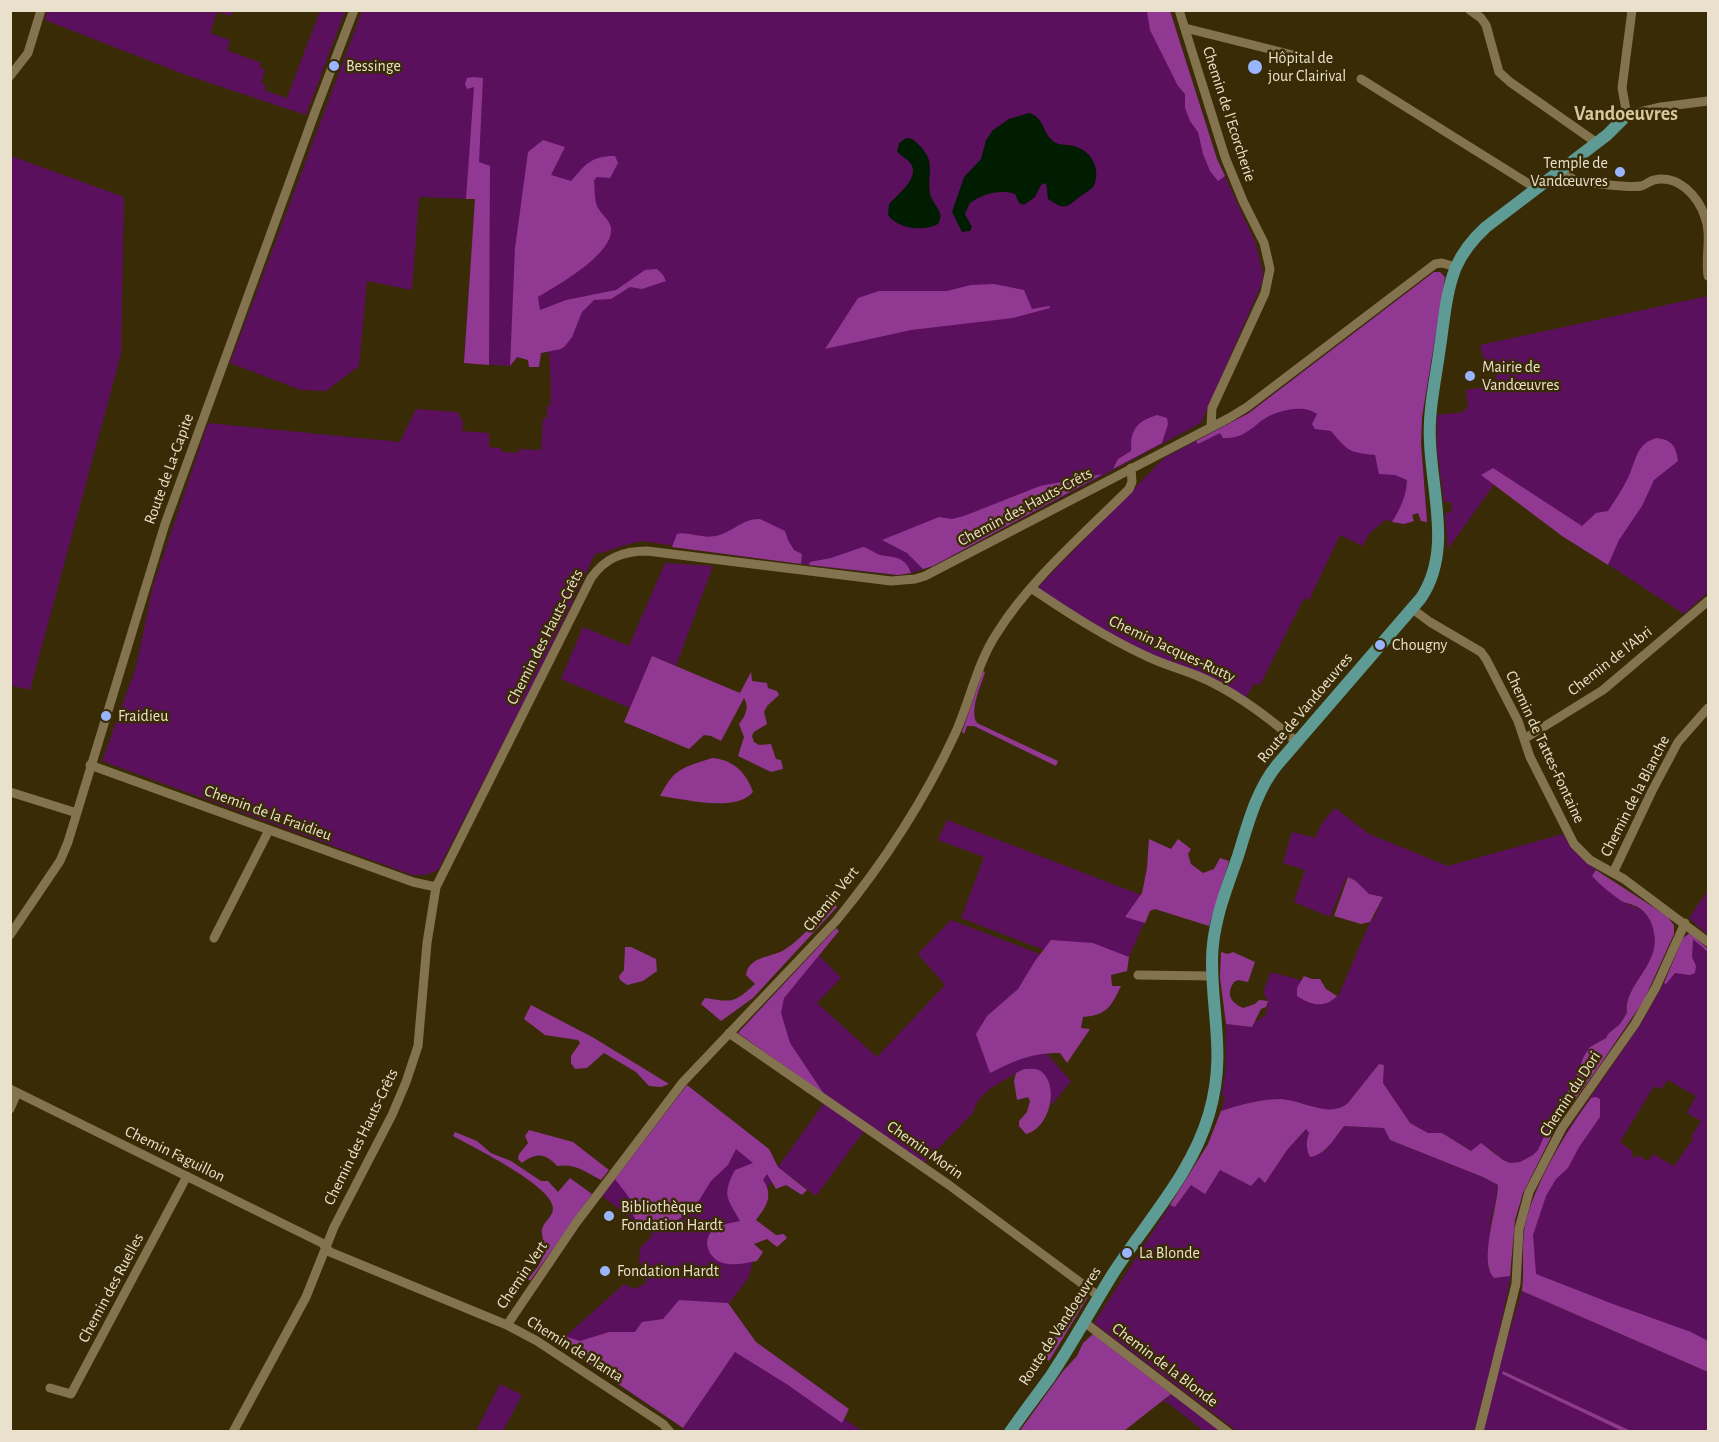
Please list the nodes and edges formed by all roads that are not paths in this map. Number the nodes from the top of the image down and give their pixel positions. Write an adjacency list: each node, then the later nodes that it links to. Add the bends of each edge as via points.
1 (41, 10): 8 (street, via 28,53)
2 (354, 10): 25 (street, Route de La-Capite, via 172,504)
3 (1179, 10): 6 (street, Chemin de l'Ecorcherie)
4 (1470, 10): 12 (street, via 1486,25 1499,72)
5 (1632, 10): 11 (street, via 1622,88)
6 (1185, 28): 7 (street); 17 (street, Chemin de l'Ecorcherie, via 1228,165 1264,243 1270,269 1265,293 1212,408)
7 (1305, 58)
8 (10, 76)
9 (1361, 80): 14 (street)
10 (1708, 101): 11 (street)
11 (1627, 115): 12 (main road, Route de Vandoeuvres)
12 (1598, 143): 13 (main road, Route de Vandoeuvres)
13 (1563, 169): 14 (main road, Route de Vandoeuvres); 16 (street, via 1580,180 1626,186 1666,180 1685,188 1707,221)
14 (1537, 189): 15 (main road, Route de Vandoeuvres, via 1479,234)
15 (1456, 267): 17 (street, Chemin des Hauts-Crêts, via 1435,264 1247,407); 21 (main road, Route de Vandoeuvres, via 1430,423 1439,540 1437,560 1431,582)
16 (1708, 276)
17 (1212, 426): 18 (street, Chemin des Hauts-Crêts)
18 (1131, 468): 19 (street, Chemin Vert, via 1128,489); 30 (street, Chemin des Hauts-Crêts, via 915,579 891,581 647,551 627,553 605,562 591,578)
19 (1031, 588): 24 (street, Chemin Jacques-Rutty, via 1118,643 1227,691); 37 (street, Chemin Vert, via 995,635 956,732 887,852 836,921)
20 (1708, 601): 23 (street, Chemin de l'Abri, via 1603,690)
21 (1412, 609): 23 (street, Chemin de Tattes-Fontaine, via 1480,652 1494,671); 24 (main road, Route de Vandoeuvres)
22 (1708, 708): 29 (street, Chemin de la Blanche, via 1678,742)
23 (1524, 739): 29 (street, Chemin de Tattes-Fontaine, via 1574,844 1590,860)
24 (1297, 742): 36 (main road, Route de Vandoeuvres, via 1268,777 1255,804 1216,922)
25 (90, 765): 27 (street, Route de La-Capite); 28 (street, Chemin de la Fraidieu)
26 (10, 792): 27 (street)
27 (77, 813): 32 (street, Route de La-Capite, via 60,861)
28 (269, 830): 30 (street, Chemin de la Fraidieu); 33 (street)
29 (1613, 873): 31 (street, Chemin de Tattes-Fontaine)
30 (436, 887): 41 (street, Chemin des Hauts-Crêts, via 418,1046 392,1115)
31 (1684, 923): 34 (street, Chemin de Tattes-Fontaine); 50 (street, Chemin du Dori, via 1635,1024 1562,1128 1529,1192 1519,1229 1516,1284)
32 (10, 934)
33 (214, 938)
34 (1708, 942)
35 (1138, 975): 36 (street)
36 (1212, 976): 42 (main road, Route de Vandoeuvres, via 1218,1066 1206,1125 1190,1160)
37 (729, 1033): 42 (street, Chemin Morin, via 949,1185); 44 (street, Chemin Vert, via 683,1082 576,1222)
38 (14, 1091): 39 (street); 40 (street, Chemin Faguillon)
39 (10, 1109)
40 (187, 1176): 41 (street, Chemin Faguillon); 45 (street, Chemin des Ruelles, via 71,1394)
41 (326, 1247): 44 (street, Chemin de Planta, via 330,1252); 46 (street, Chemin des Hauts-Crêts, via 306,1297)
42 (1100, 1297): 43 (main road, Route de Vandoeuvres)
43 (1084, 1322): 48 (main road, Route de Vandoeuvres); 49 (street, Chemin de la Blonde)
44 (507, 1325): 47 (street, Chemin de Planta)
45 (50, 1388)
46 (233, 1431)
47 (670, 1431)
48 (1010, 1431)
49 (1228, 1431)
50 (1479, 1431)

